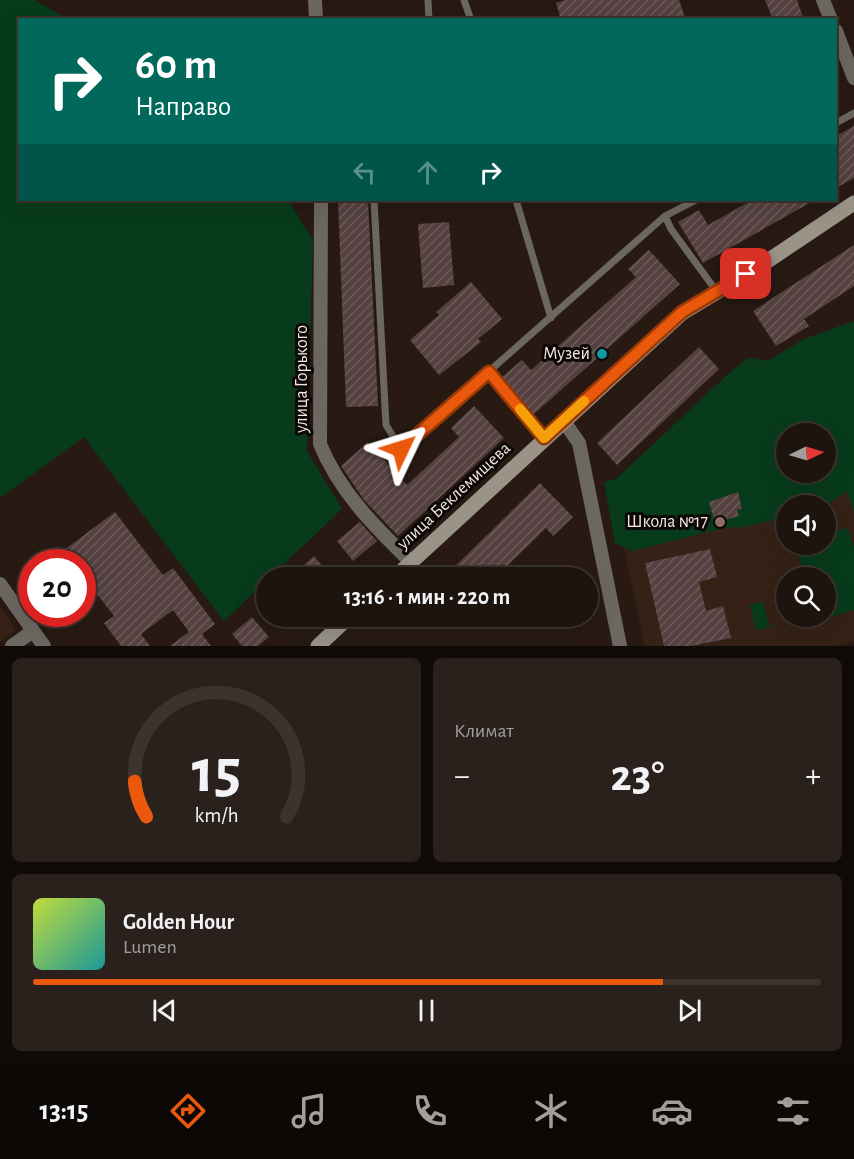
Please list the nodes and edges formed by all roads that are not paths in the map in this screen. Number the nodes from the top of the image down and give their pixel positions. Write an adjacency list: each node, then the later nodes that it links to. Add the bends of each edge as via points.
1 (315, 0): 5 (street)
2 (428, 0): 6 (lane)
3 (464, 0): 7 (lane)
4 (823, 0): 8 (street)
5 (316, 18)
6 (429, 18)
7 (470, 18)
8 (830, 18)
9 (837, 34): 10 (street)
10 (854, 78)
11 (854, 113): 12 (lane)
12 (837, 122)
13 (321, 201): 24 (street, улица Горького, via 320,444 348,495)
14 (374, 201): 21 (lane, via 386,424 401,449)
15 (516, 201): 20 (lane)
16 (694, 201): 18 (lane)
17 (854, 203): 19 (main road, улица Беклемищева)
18 (665, 216): 19 (lane); 20 (lane)
19 (717, 292): 22 (main road, улица Беклемищева, via 682,312)
20 (551, 318): 21 (lane)
21 (489, 372): 23 (lane)
22 (563, 420): 23 (main road, улица Беклемищева); 33 (street, via 579,443)
23 (544, 438): 24 (main road, улица Беклемищева)
24 (411, 562): 25 (main road, улица Беклемищева)
25 (406, 567)
26 (0, 584): 28 (street)
27 (341, 627): 29 (main road)
28 (33, 631): 30 (street); 31 (street)
29 (331, 640): 32 (main road)
30 (12, 646)
31 (44, 646)
32 (318, 646)
33 (620, 646)

